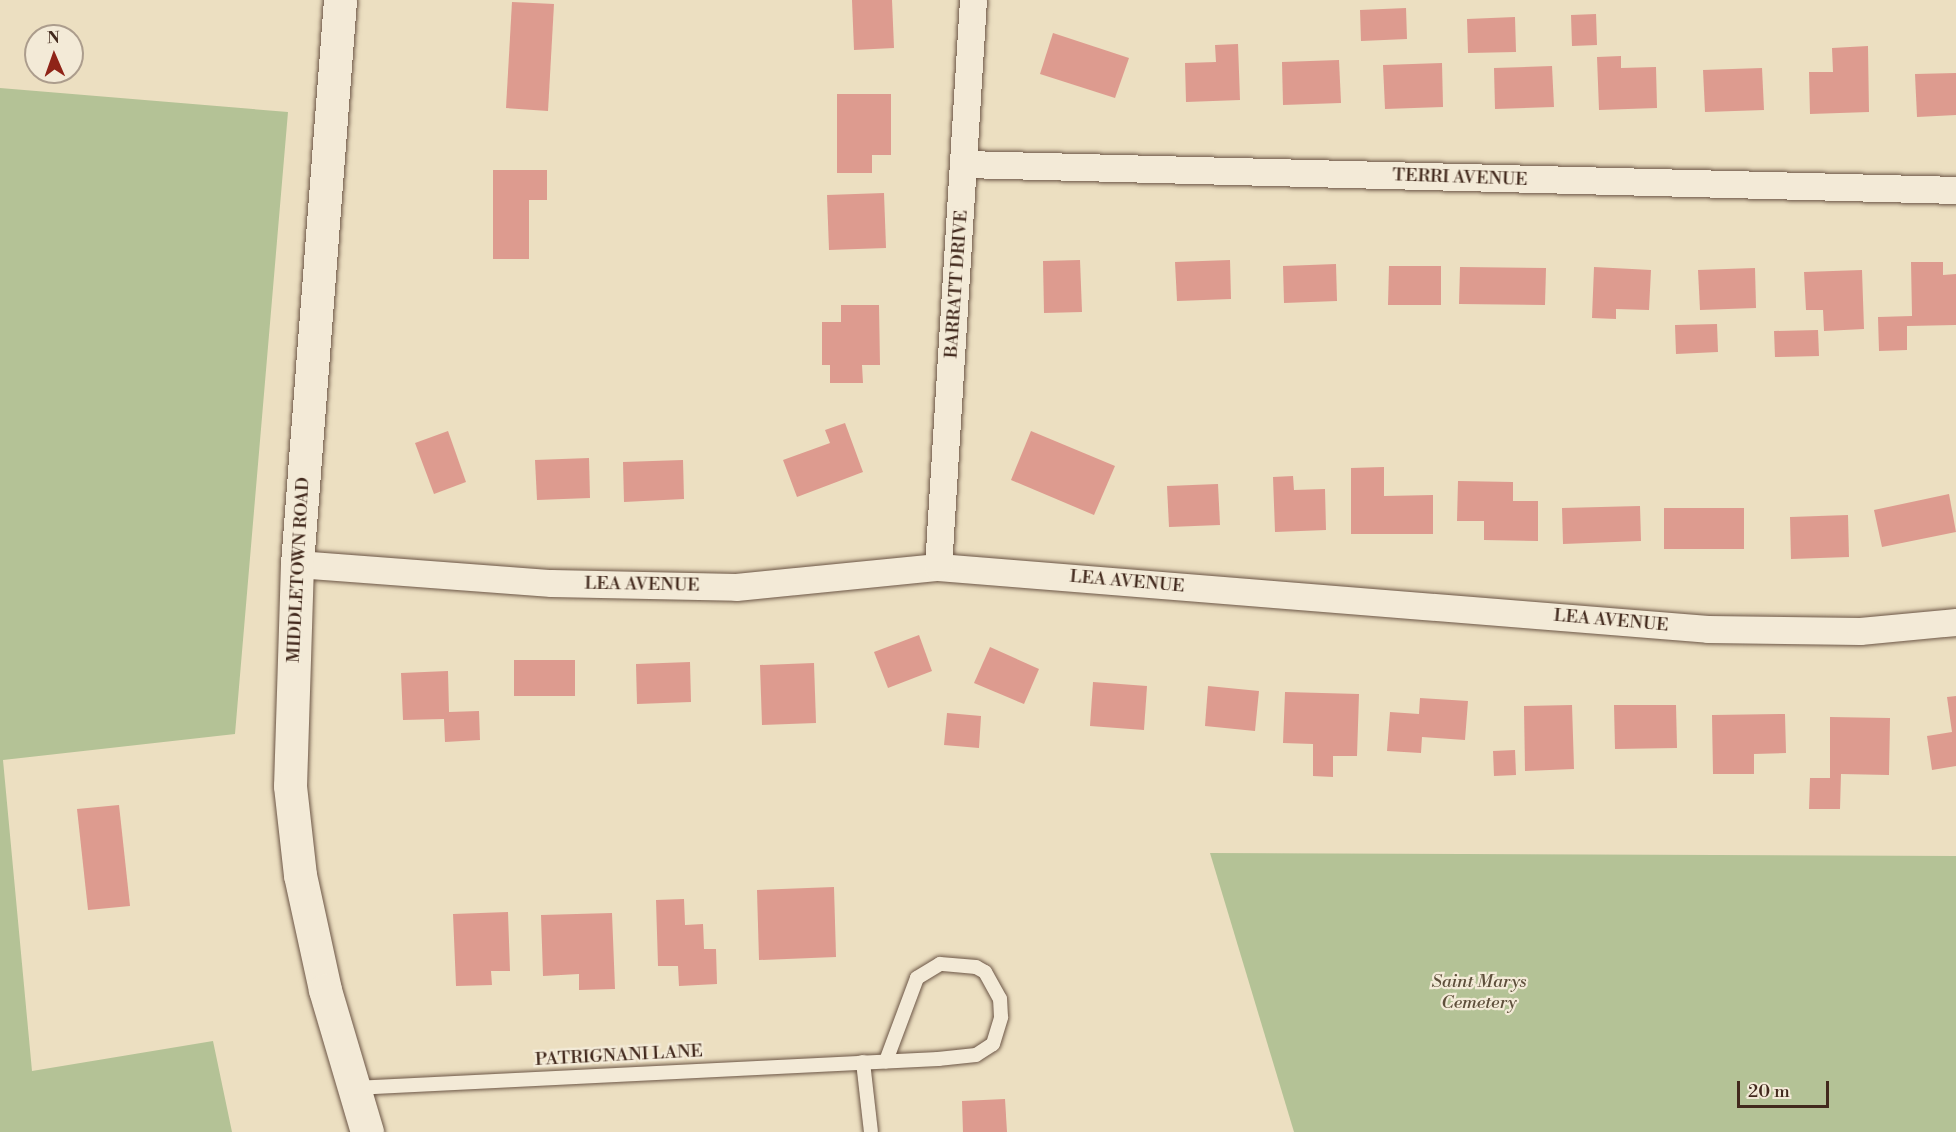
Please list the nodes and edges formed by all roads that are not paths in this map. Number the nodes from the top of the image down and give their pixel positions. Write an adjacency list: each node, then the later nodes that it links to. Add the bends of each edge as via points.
1 (340, 0): 5 (street, MIDDLETOWN ROAD)
2 (973, 0): 3 (street, BARRATT DRIVE)
3 (965, 164): 4 (street, TERRI AVENUE); 6 (street, BARRATT DRIVE)
4 (1956, 190)
5 (297, 564): 6 (street, LEA AVENUE, via 551,583 736,587); 10 (street, MIDDLETOWN ROAD, via 292,797 300,875 320,967)
6 (938, 567): 7 (street, LEA AVENUE, via 1708,629 1860,631)
7 (1956, 622)
8 (886, 1061): 8 (lane, PATRIGNANI LANE, via 975,1055 993,1044 1001,1017 1000,999 986,972 976,967 940,964 917,978); 9 (lane, PATRIGNANI LANE)
9 (863, 1062): 10 (lane, PATRIGNANI LANE); 12 (lane)
10 (354, 1088): 11 (street, MIDDLETOWN ROAD)
11 (367, 1132)
12 (871, 1132)

